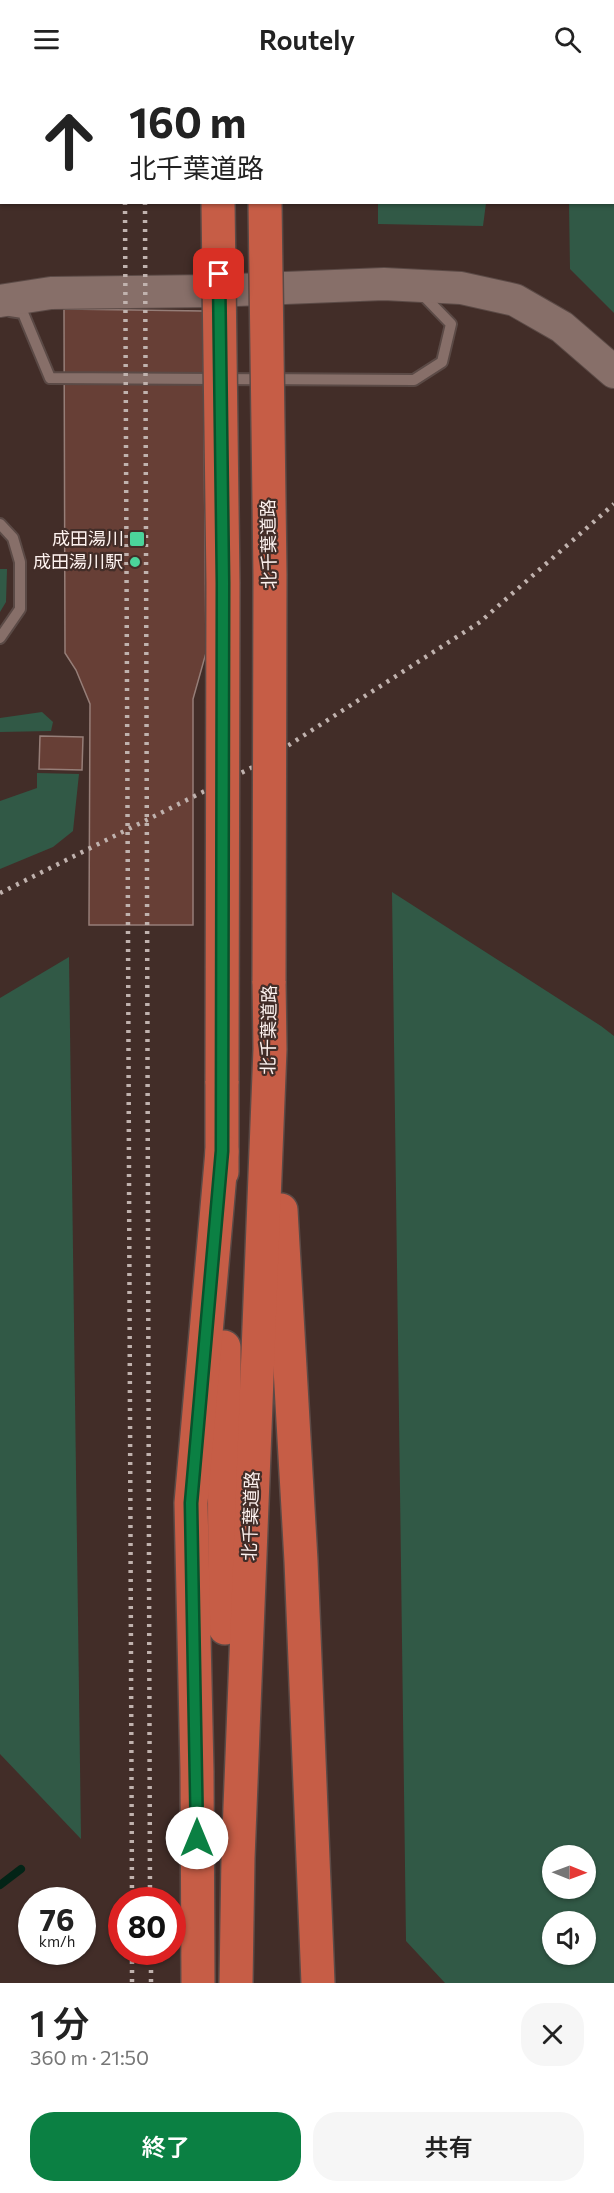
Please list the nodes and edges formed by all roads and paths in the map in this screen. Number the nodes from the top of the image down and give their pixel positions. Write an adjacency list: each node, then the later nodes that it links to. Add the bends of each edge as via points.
1 (219, 204): 10 (highway, 北千葉道路, bridge)
2 (265, 204): 9 (highway, 北千葉道路, bridge)
3 (414, 286): 4 (street, via 51,293); 5 (lane, via 451,324 442,362 414,380 50,378 23,313); 6 (street, via 461,288 515,300 562,327)
4 (0, 301)
5 (0, 310)
6 (614, 372)
7 (0, 524): 8 (lane, via 13,538 21,562 20,609)
8 (0, 638)
9 (270, 1049): 11 (highway, 北千葉道路); 14 (highway, via 293,1400)
10 (222, 1151): 11 (highway, 北千葉道路, via 225,1705); 12 (highway, via 191,1503)
11 (238, 1858): 13 (highway, 北千葉道路)
12 (198, 1983)
13 (236, 1983)
14 (318, 1983)

